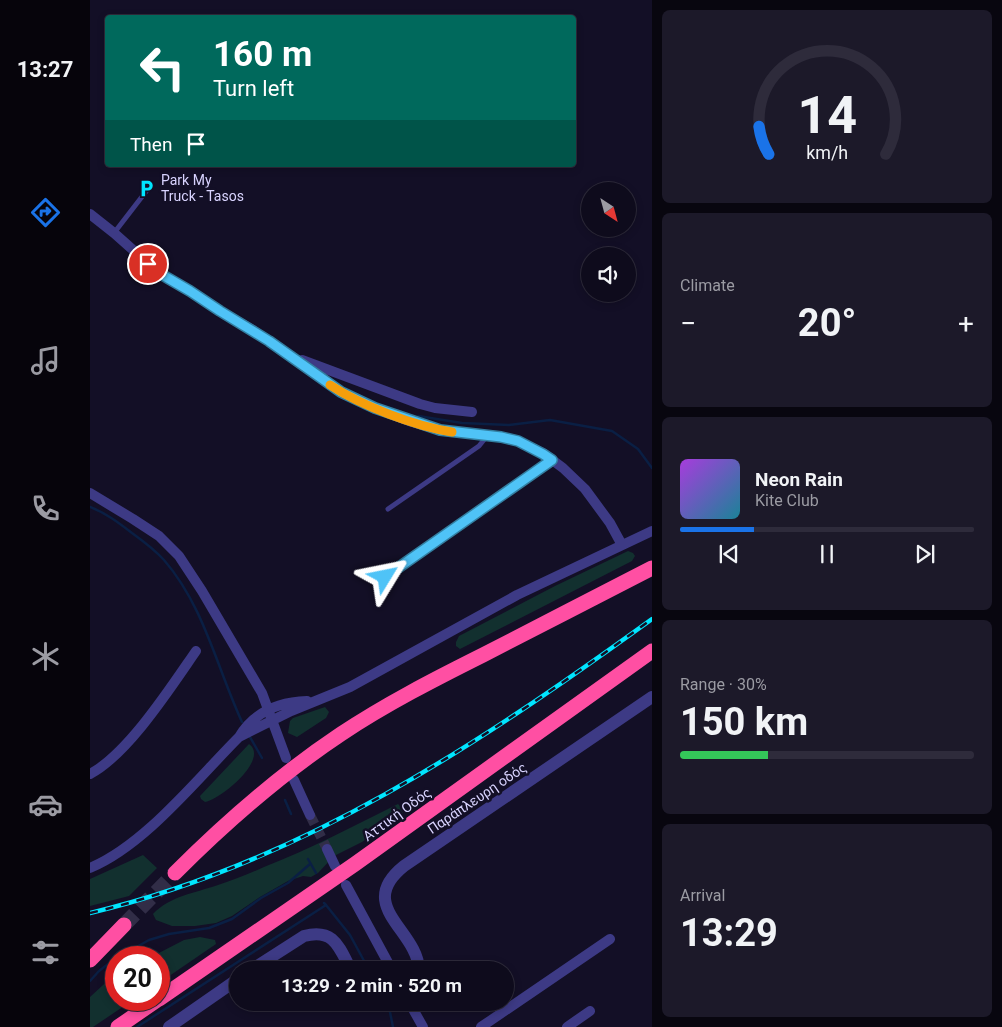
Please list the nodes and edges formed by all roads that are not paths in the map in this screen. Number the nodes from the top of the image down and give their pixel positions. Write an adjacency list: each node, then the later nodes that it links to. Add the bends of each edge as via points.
1 (151, 185): 3 (lane)
2 (90, 214): 3 (street)
3 (114, 233): 4 (street, via 159,273)
4 (289, 355): 5 (street, via 420,404); 6 (street, via 341,392 375,408 440,430)
5 (472, 412)
6 (486, 436): 7 (street, via 518,441); 9 (lane, via 479,446)
7 (552, 460): 11 (street, via 585,489); 13 (lane)
8 (90, 493): 18 (street, via 159,536 179,556 250,671)
9 (388, 509)
10 (652, 531): 11 (street)
11 (622, 545): 17 (street, via 517,595 350,687)
12 (652, 568): 28 (highway, via 387,705 348,729 263,793)
13 (385, 577)
14 (196, 651): 22 (street, via 140,727 118,752)
15 (652, 651): 40 (highway, Αττική Οδός, via 355,864)
16 (652, 697): 32 (street, Παράπλευρη οδός, via 392,877 386,888 386,906)
17 (315, 700): 18 (street, via 284,703); 19 (street)
18 (268, 709): 19 (street); 20 (street, via 250,722)
19 (272, 720): 20 (street); 21 (street)
20 (238, 738): 27 (street, via 145,832)
21 (286, 758)
22 (90, 774)
23 (294, 780): 24 (street)
24 (310, 815)
25 (327, 849): 26 (street)
26 (335, 866)
27 (90, 868)
28 (175, 873)
29 (346, 885): 36 (street)
30 (124, 925): 33 (highway)
31 (610, 939): 47 (street)
32 (415, 954): 37 (street); 38 (street, Παράπλευρη οδός)
33 (90, 960)
34 (265, 961): 35 (street, via 304,936 314,934 324,934 335,942)
35 (346, 961)
36 (387, 961)
37 (416, 961)
38 (418, 961)
39 (229, 985): 45 (street)
40 (170, 991)
41 (141, 1011): 44 (highway, Αττική Οδός)
42 (414, 1011): 46 (street)
43 (590, 1011): 48 (street)
44 (118, 1027)
45 (169, 1027)
46 (423, 1027)
47 (481, 1027)
48 (567, 1027)

